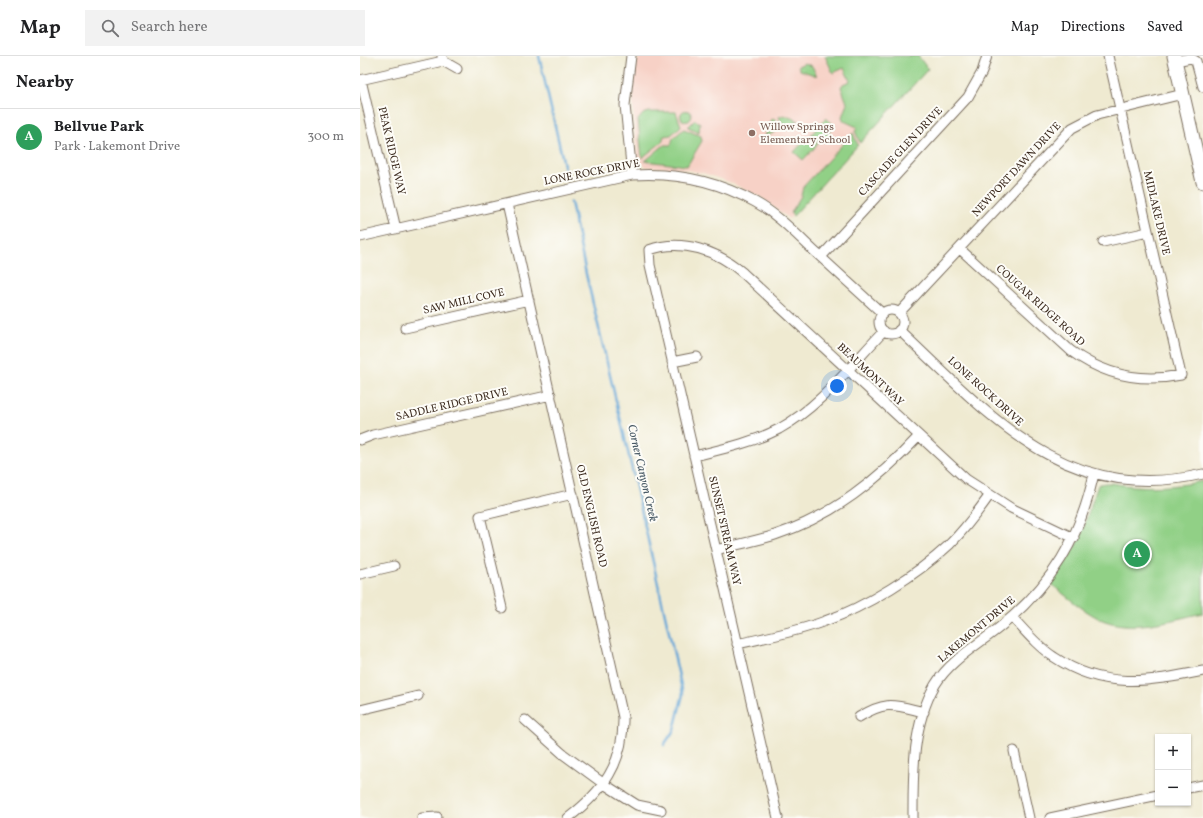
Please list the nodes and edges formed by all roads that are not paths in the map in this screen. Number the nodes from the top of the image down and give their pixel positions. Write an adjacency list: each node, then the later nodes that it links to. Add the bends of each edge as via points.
1 (631, 56): 11 (street, via 625,105)
2 (987, 56): 20 (street, CASCADE GLEN DRIVE, via 982,72 968,97)
3 (1108, 56): 10 (street, MIDLAKE DRIVE)
4 (442, 58): 6 (street); 7 (street)
5 (1175, 58): 8 (street, via 1191,58 1196,61); 9 (street)
6 (457, 69)
7 (361, 80): 14 (street, PEAK RIDGE WAY)
8 (1203, 87)
9 (1183, 94): 10 (street, NEWPORT DAWN DRIVE); 12 (street)
10 (1120, 109): 15 (street, MIDLAKE DRIVE); 18 (street, NEWPORT DAWN DRIVE, via 1088,118 1072,128)
11 (632, 175): 13 (street, LONE ROCK DRIVE); 20 (street, LONE ROCK DRIVE, via 682,177 731,191 765,208)
12 (1203, 182)
13 (507, 204): 14 (street, LONE ROCK DRIVE); 21 (street, OLD ENGLISH ROAD)
14 (396, 229): 16 (street, LONE ROCK DRIVE)
15 (1148, 232): 17 (street); 30 (street, MIDLAKE DRIVE)
16 (360, 237)
17 (1102, 242)
18 (960, 249): 22 (street, NEWPORT DAWN DRIVE); 30 (street, COUGAR RIDGE ROAD, via 1082,359 1106,371 1130,377 1154,379)
19 (649, 250): 28 (street, SUNSET STREAM WAY, via 650,265); 29 (street, BEAUMONT WAY, via 664,245 692,247 728,261)
20 (820, 257): 23 (street, LONE ROCK DRIVE)
21 (529, 300): 24 (street, SAW MILL COVE); 31 (street, OLD ENGLISH ROAD)
22 (899, 313): 23 (street, via 891,310); 25 (street, via 903,322)
23 (883, 314): 26 (street, via 880,322)
24 (405, 328)
25 (900, 330): 26 (street, via 891,334); 35 (street, LONE ROCK DRIVE, via 1005,428 1039,450)
26 (884, 331): 29 (street)
27 (697, 357): 28 (street)
28 (672, 362): 34 (street, SUNSET STREAM WAY)
29 (847, 370): 32 (street, BEAUMONT WAY); 34 (street, via 811,407 778,429 740,445)
30 (1181, 375)
31 (551, 394): 33 (street, SADDLE RIDGE DRIVE); 37 (street, OLD ENGLISH ROAD)
32 (918, 436): 38 (street, BEAUMONT WAY); 40 (street, via 878,477 836,507 775,535)
33 (360, 440)
34 (694, 456): 40 (street, SUNSET STREAM WAY)
35 (1094, 474): 36 (street, LONE ROCK DRIVE, via 1146,480); 39 (street, LAKEMONT DRIVE)
36 (1203, 474)
37 (574, 494): 43 (street, via 480,516); 53 (street, OLD ENGLISH ROAD, via 623,717 619,753)
38 (989, 496): 39 (street, BEAUMONT WAY); 45 (street, via 960,533 938,555 873,598 812,626)
39 (1074, 538): 44 (street, LAKEMONT DRIVE, via 1062,561 1045,584)
40 (716, 550): 45 (street, SUNSET STREAM WAY)
41 (394, 566): 42 (street)
42 (360, 574)
43 (502, 608)
44 (1012, 617): 46 (street, via 1053,657 1099,678 1144,682); 49 (street, LAKEMONT DRIVE, via 948,668 936,684)
45 (737, 644): 61 (street, SUNSET STREAM WAY)
46 (1203, 671)
47 (418, 696): 48 (street)
48 (360, 710)
49 (924, 712): 50 (street, via 890,705 878,707); 62 (street, LAKEMONT DRIVE, via 913,764)
50 (859, 717)
51 (526, 720): 53 (street, via 563,754)
52 (1014, 751): 63 (street)
53 (604, 784): 57 (street, via 637,805); 60 (street, OLD ENGLISH ROAD, via 592,799)
54 (1203, 785): 55 (street)
55 (1191, 787)
56 (1155, 796): 64 (street)
57 (661, 810)
58 (437, 817): 59 (street)
59 (422, 818)
60 (568, 818)
61 (778, 818)
62 (913, 818)
63 (1029, 818)
64 (1050, 818)

